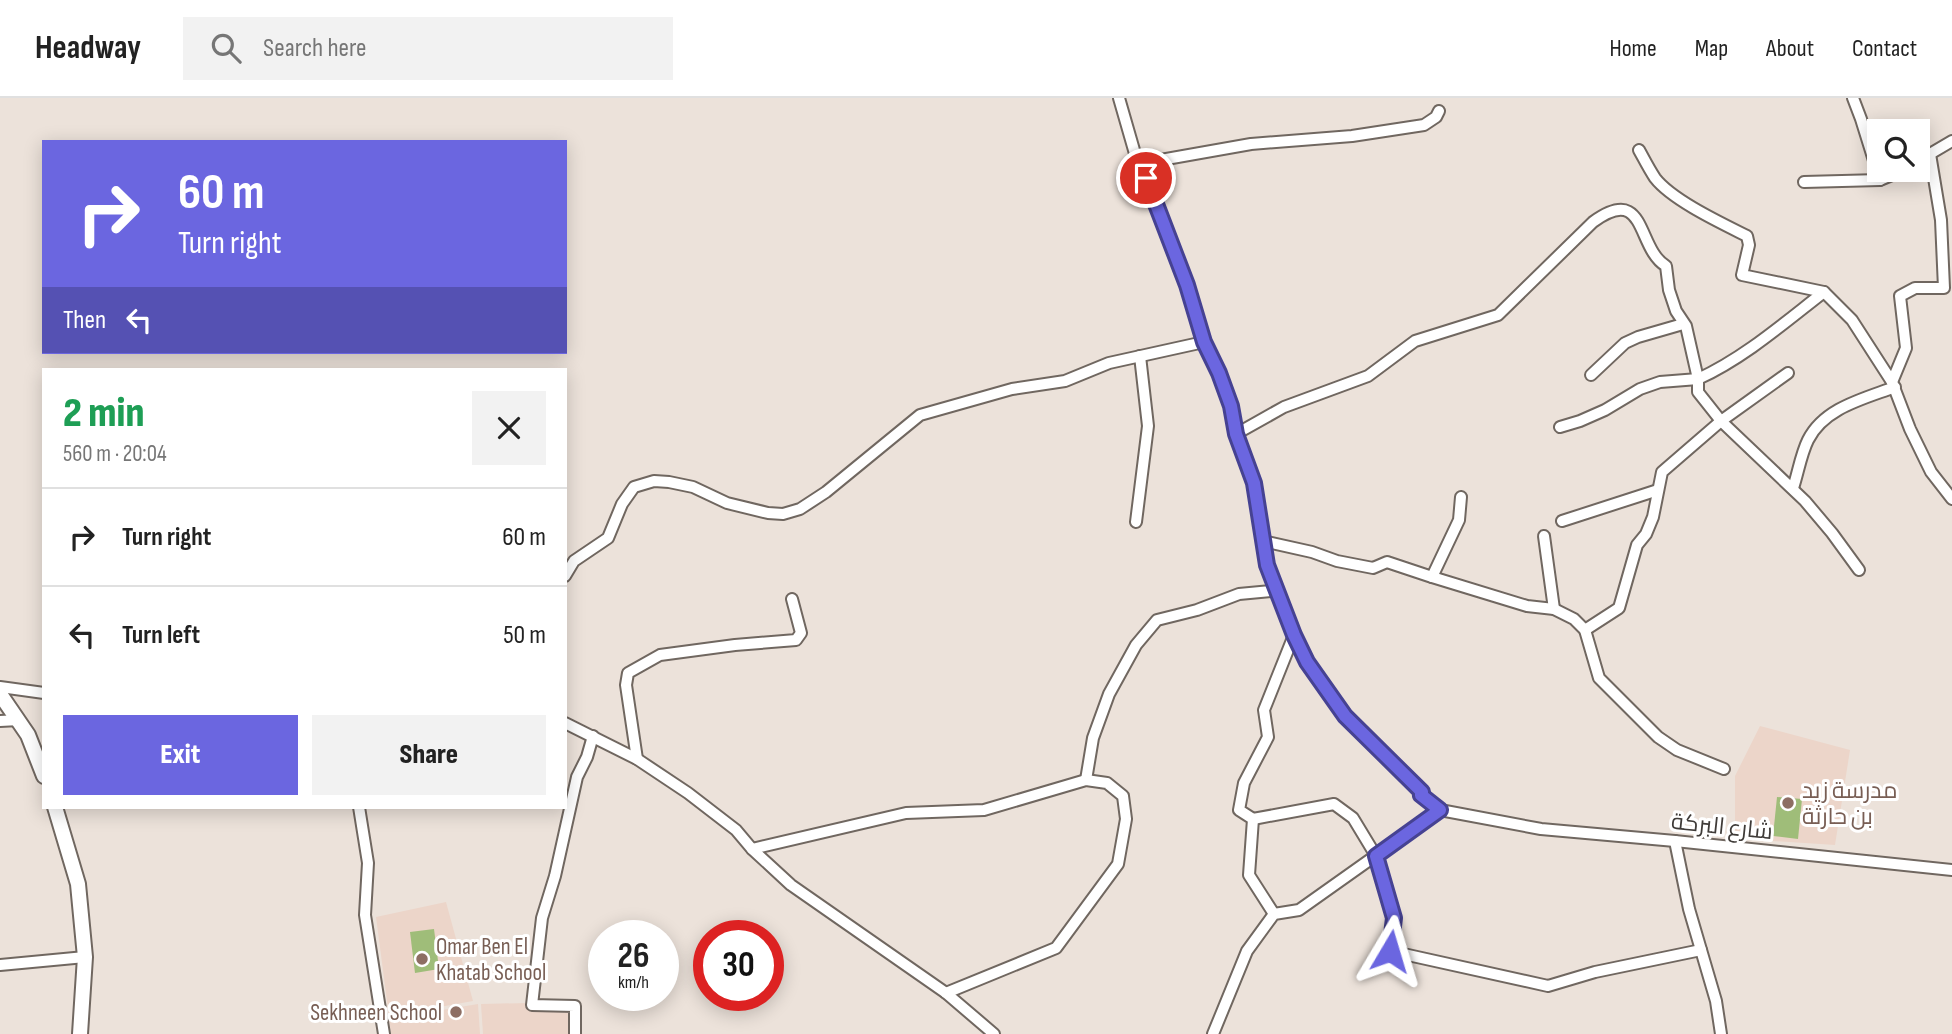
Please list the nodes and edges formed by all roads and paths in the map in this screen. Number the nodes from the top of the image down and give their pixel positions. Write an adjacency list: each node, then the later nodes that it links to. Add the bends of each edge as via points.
1 (1119, 98): 8 (street)
2 (1853, 98): 4 (street)
3 (1438, 111): 8 (street, via 1424,125 1251,144)
4 (1867, 138)
5 (1952, 141): 7 (street)
6 (1639, 150): 12 (street, via 1666,189 1747,236 1741,275)
7 (1930, 154): 11 (street)
8 (1138, 164): 14 (street, via 1187,285)
9 (1867, 180): 10 (street)
10 (1804, 182)
11 (1947, 219): 19 (street, via 1944,288 1915,288 1900,296 1906,348)
12 (1824, 292): 18 (street, via 1769,335); 19 (street, via 1852,320)
13 (1683, 324): 17 (street, via 1625,343); 18 (street); 22 (street, via 1665,266 1658,262 1642,228 1632,214 1622,209 1609,211 1498,314 1415,341 1368,376 1284,407)
14 (1204, 342): 15 (street); 22 (street, via 1231,406)
15 (1140, 356): 28 (street, via 1147,426); 32 (street, via 1065,381 1013,389 920,415 826,492 783,514 727,503 669,482 634,487 608,538 574,561)
16 (1788, 373): 20 (street)
17 (1591, 375)
18 (1698, 379): 20 (street, via 1698,392); 21 (street, via 1660,382)
19 (1894, 384): 23 (street, via 1836,410 1819,424 1807,441); 26 (street, via 1931,472)
20 (1721, 421): 23 (street); 24 (street, via 1662,472)
21 (1560, 427)
22 (1236, 434): 30 (street, via 1254,483)
23 (1793, 488): 31 (street)
24 (1658, 490): 27 (street); 37 (street, via 1653,517 1637,545 1619,608)
25 (1461, 498): 33 (street, via 1459,520)
26 (1952, 499)
27 (1562, 521)
28 (1136, 522)
29 (1544, 536): 36 (street)
30 (1263, 541): 33 (street, via 1373,568 1387,562); 34 (street)
31 (1859, 570)
32 (567, 573)
33 (1432, 577): 36 (street, via 1527,606)
34 (1276, 588): 38 (street); 49 (street, via 1239,594 1157,620 1136,645 1109,694 1093,738)
35 (792, 599): 46 (street, via 801,633 796,640 660,655 628,673)
36 (1554, 609): 37 (street)
37 (1585, 629): 47 (street, via 1599,678 1658,737)
38 (1294, 635): 52 (street, via 1345,716); 53 (street, via 1264,710 1268,737 1244,783 1239,810)
39 (0, 687): 40 (street)
40 (42, 693)
41 (0, 694): 43 (street)
42 (0, 720): 43 (street)
43 (19, 720): 48 (street)
44 (567, 724): 45 (street)
45 (593, 736): 46 (street); 65 (street, via 577,777 542,918 532,1005 575,1006)
46 (637, 759): 55 (street, via 736,830)
47 (1724, 769)
48 (42, 771)
49 (1086, 780): 55 (street, via 984,810 906,813); 62 (street, via 1107,783 1123,796 1126,819 1118,864 1056,948)
50 (56, 809): 60 (street, via 78,884)
51 (359, 809): 64 (street, via 368,863 365,915)
52 (1440, 810): 54 (street, شارع البركة, via 1541,829); 56 (street)
53 (1253, 819): 56 (street, via 1334,804 1353,818); 58 (street, via 1250,876)
54 (1675, 841): 57 (street, شارع البركة); 59 (street)
55 (752, 849): 62 (street, via 791,885)
56 (1376, 856): 58 (street, via 1299,910); 59 (street, via 1394,918 1390,951 1548,986)
57 (1952, 870)
58 (1274, 914): 67 (street, via 1247,951)
59 (1701, 950): 68 (street)
60 (85, 957): 61 (street); 63 (street)
61 (0, 965)
62 (946, 993): 66 (street)
63 (80, 1034)
64 (384, 1034)
65 (575, 1034)
66 (994, 1034)
67 (1213, 1034)
68 (1721, 1034)

